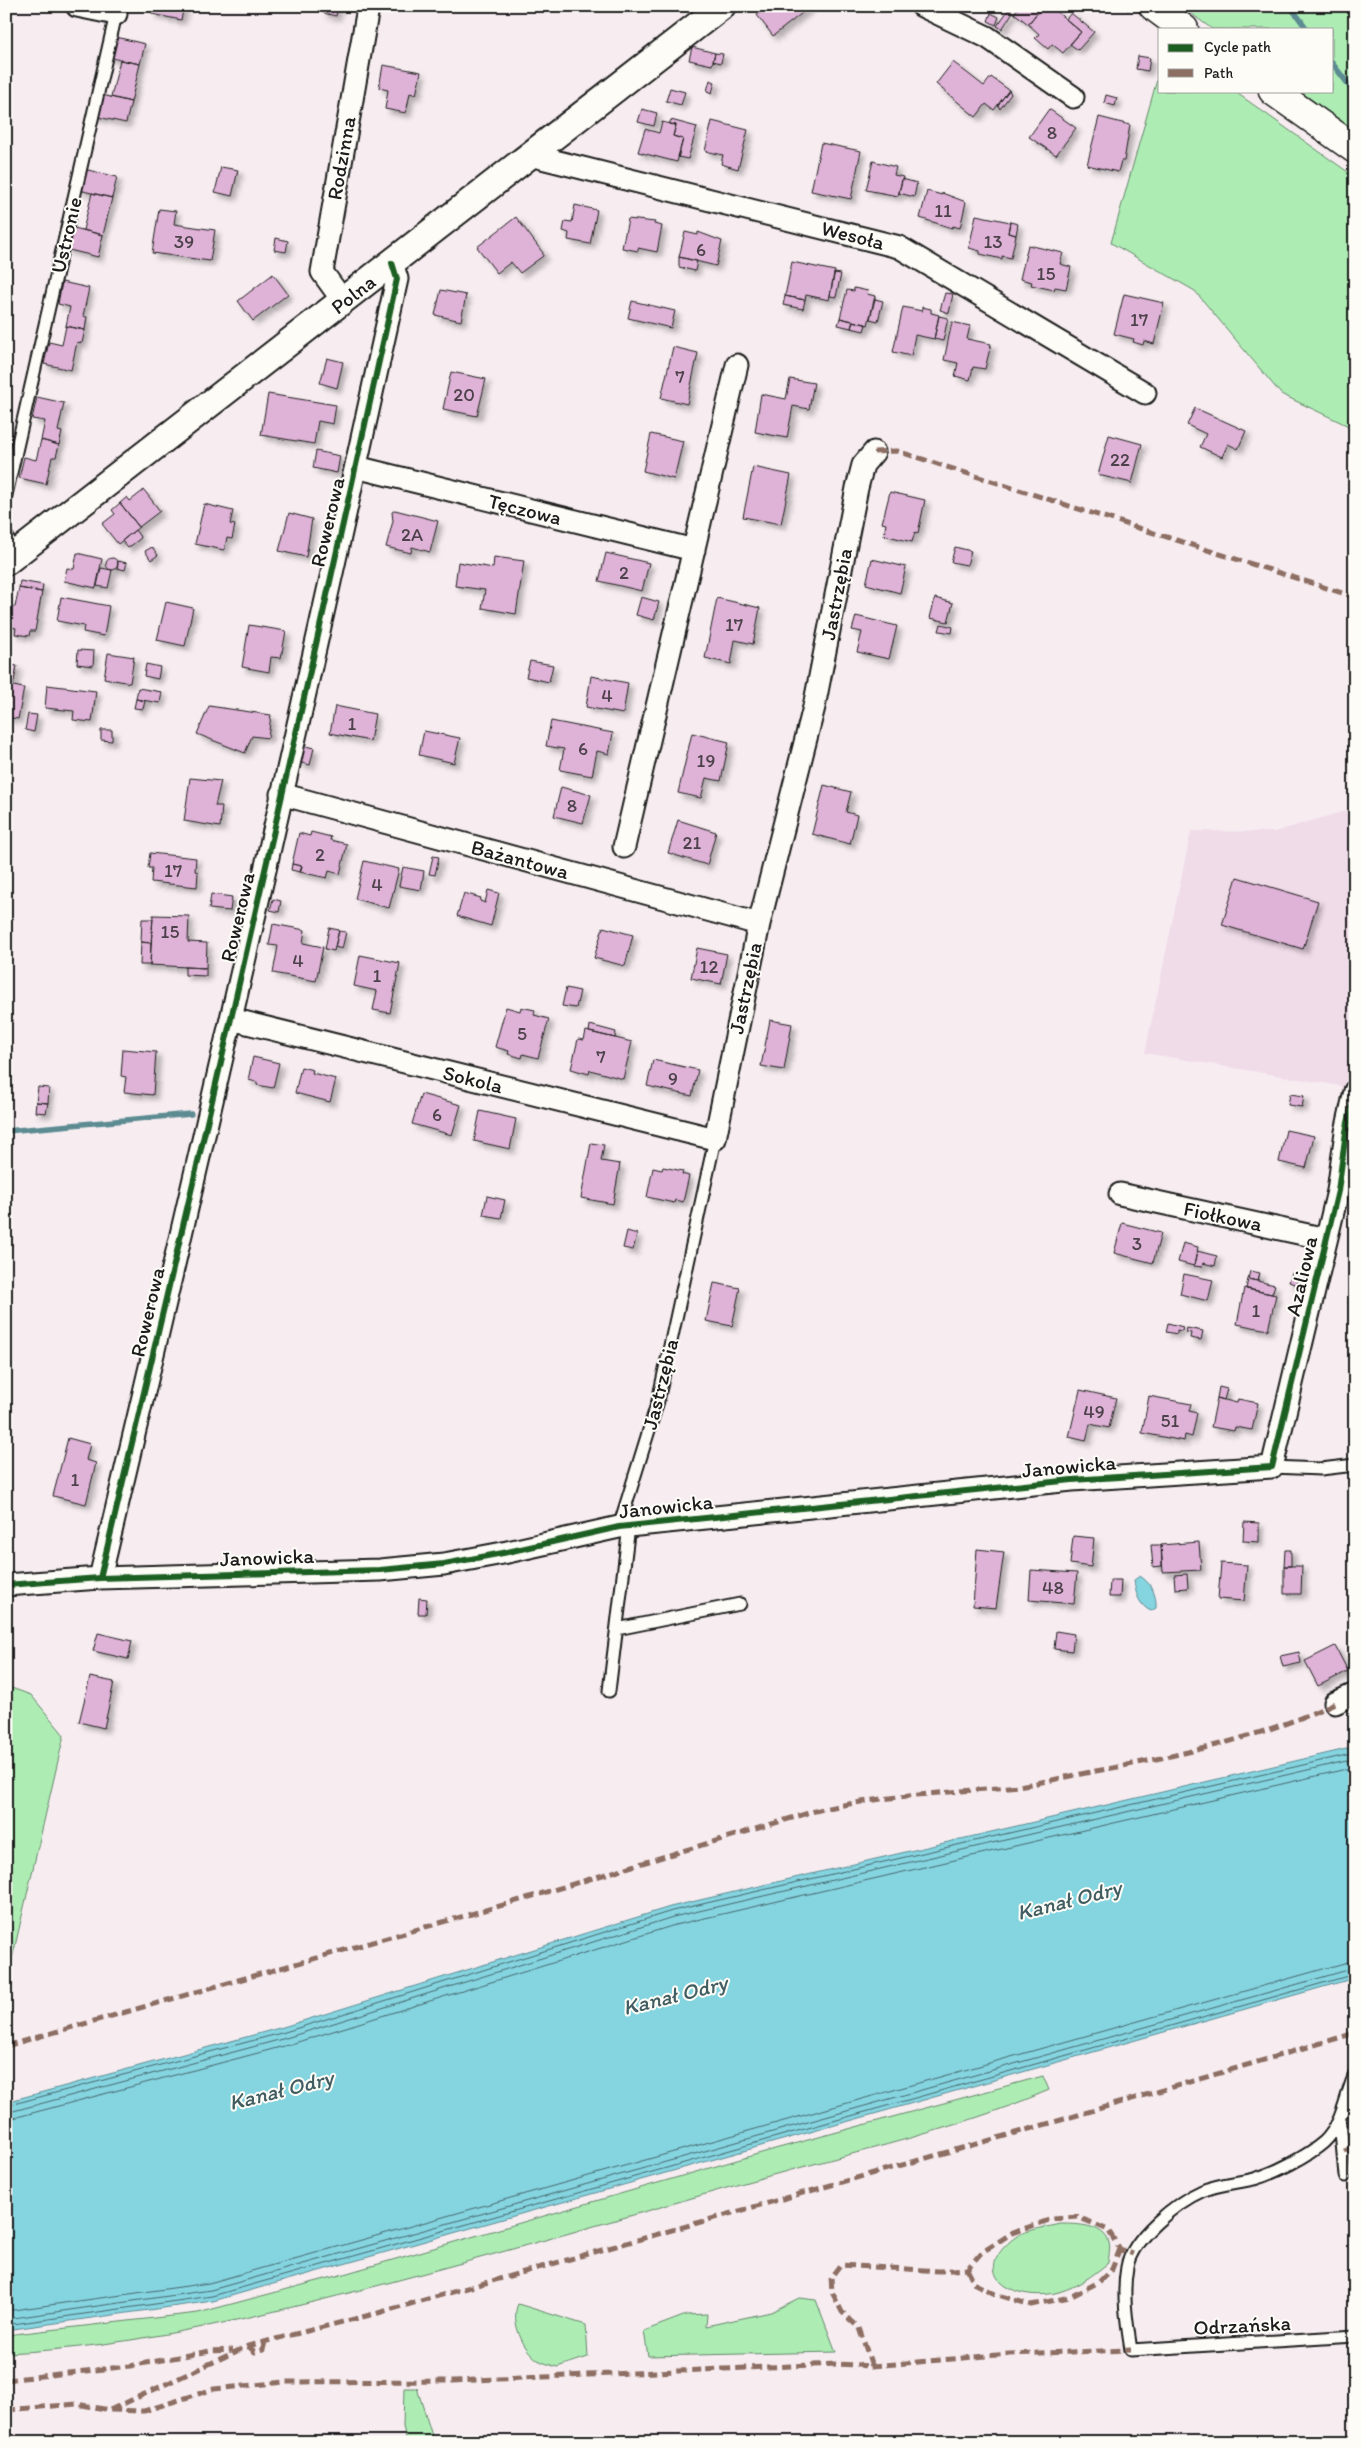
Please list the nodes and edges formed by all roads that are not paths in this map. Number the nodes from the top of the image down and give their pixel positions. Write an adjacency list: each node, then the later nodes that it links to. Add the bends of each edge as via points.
1 (76, 6): 6 (street, Ustronie)
2 (722, 6): 11 (street, Polna)
3 (922, 6): 9 (street, via 987,37)
4 (1153, 6): 7 (main road)
5 (368, 8): 13 (street, Rodzinna, via 322,272)
6 (116, 14): 18 (lane, Ustronie)
7 (1183, 28)
8 (1274, 92): 10 (main road)
9 (1074, 97)
10 (1355, 149)
11 (530, 155): 12 (street, Polna); 15 (street, Wesoła, via 899,247)
12 (392, 262): 13 (street, Polna); 17 (street, Rowerowa, via 397,280)
13 (343, 302): 20 (street, Polna)
14 (736, 365): 19 (street)
15 (1145, 393)
16 (874, 452): 23 (street, Jastrzębia, via 863,465 861,473 814,707)
17 (356, 467): 19 (street, Tęczowa); 21 (street, Rowerowa)
18 (6, 495)
19 (694, 550): 22 (street)
20 (10, 551)
21 (281, 794): 23 (street, Bażantowa); 24 (street, Rowerowa)
22 (624, 847)
23 (759, 924): 26 (street, Jastrzębia)
24 (231, 1019): 26 (street, Sokola); 32 (street, Rowerowa)
25 (1355, 1091): 28 (street, Azaliowa, via 1338,1191)
26 (715, 1139): 31 (lane, Jastrzębia, via 658,1401)
27 (1120, 1194): 28 (street, Fiołkowa)
28 (1326, 1239): 30 (street, Azaliowa)
29 (1355, 1465): 30 (lane, Janowicka, via 1321,1469)
30 (1272, 1467): 31 (street, Janowicka, via 1072,1480)
31 (624, 1526): 32 (street, Janowicka, via 503,1553 426,1566); 35 (lane, Jastrzębia)
32 (100, 1578): 33 (street, Janowicka)
33 (6, 1585)
34 (740, 1604): 35 (lane)
35 (617, 1630): 36 (lane, Jastrzębia)
36 (609, 1691)
37 (1355, 1694): 38 (street)
38 (1335, 1703)
39 (1355, 2074): 40 (lane)
40 (1340, 2120): 41 (lane); 42 (lane, Odrzańska, via 1324,2142 1287,2166 1257,2178 1202,2191 1171,2210 1148,2230 1127,2265 1125,2300 1131,2350)
41 (1345, 2176)
42 (1355, 2336)

